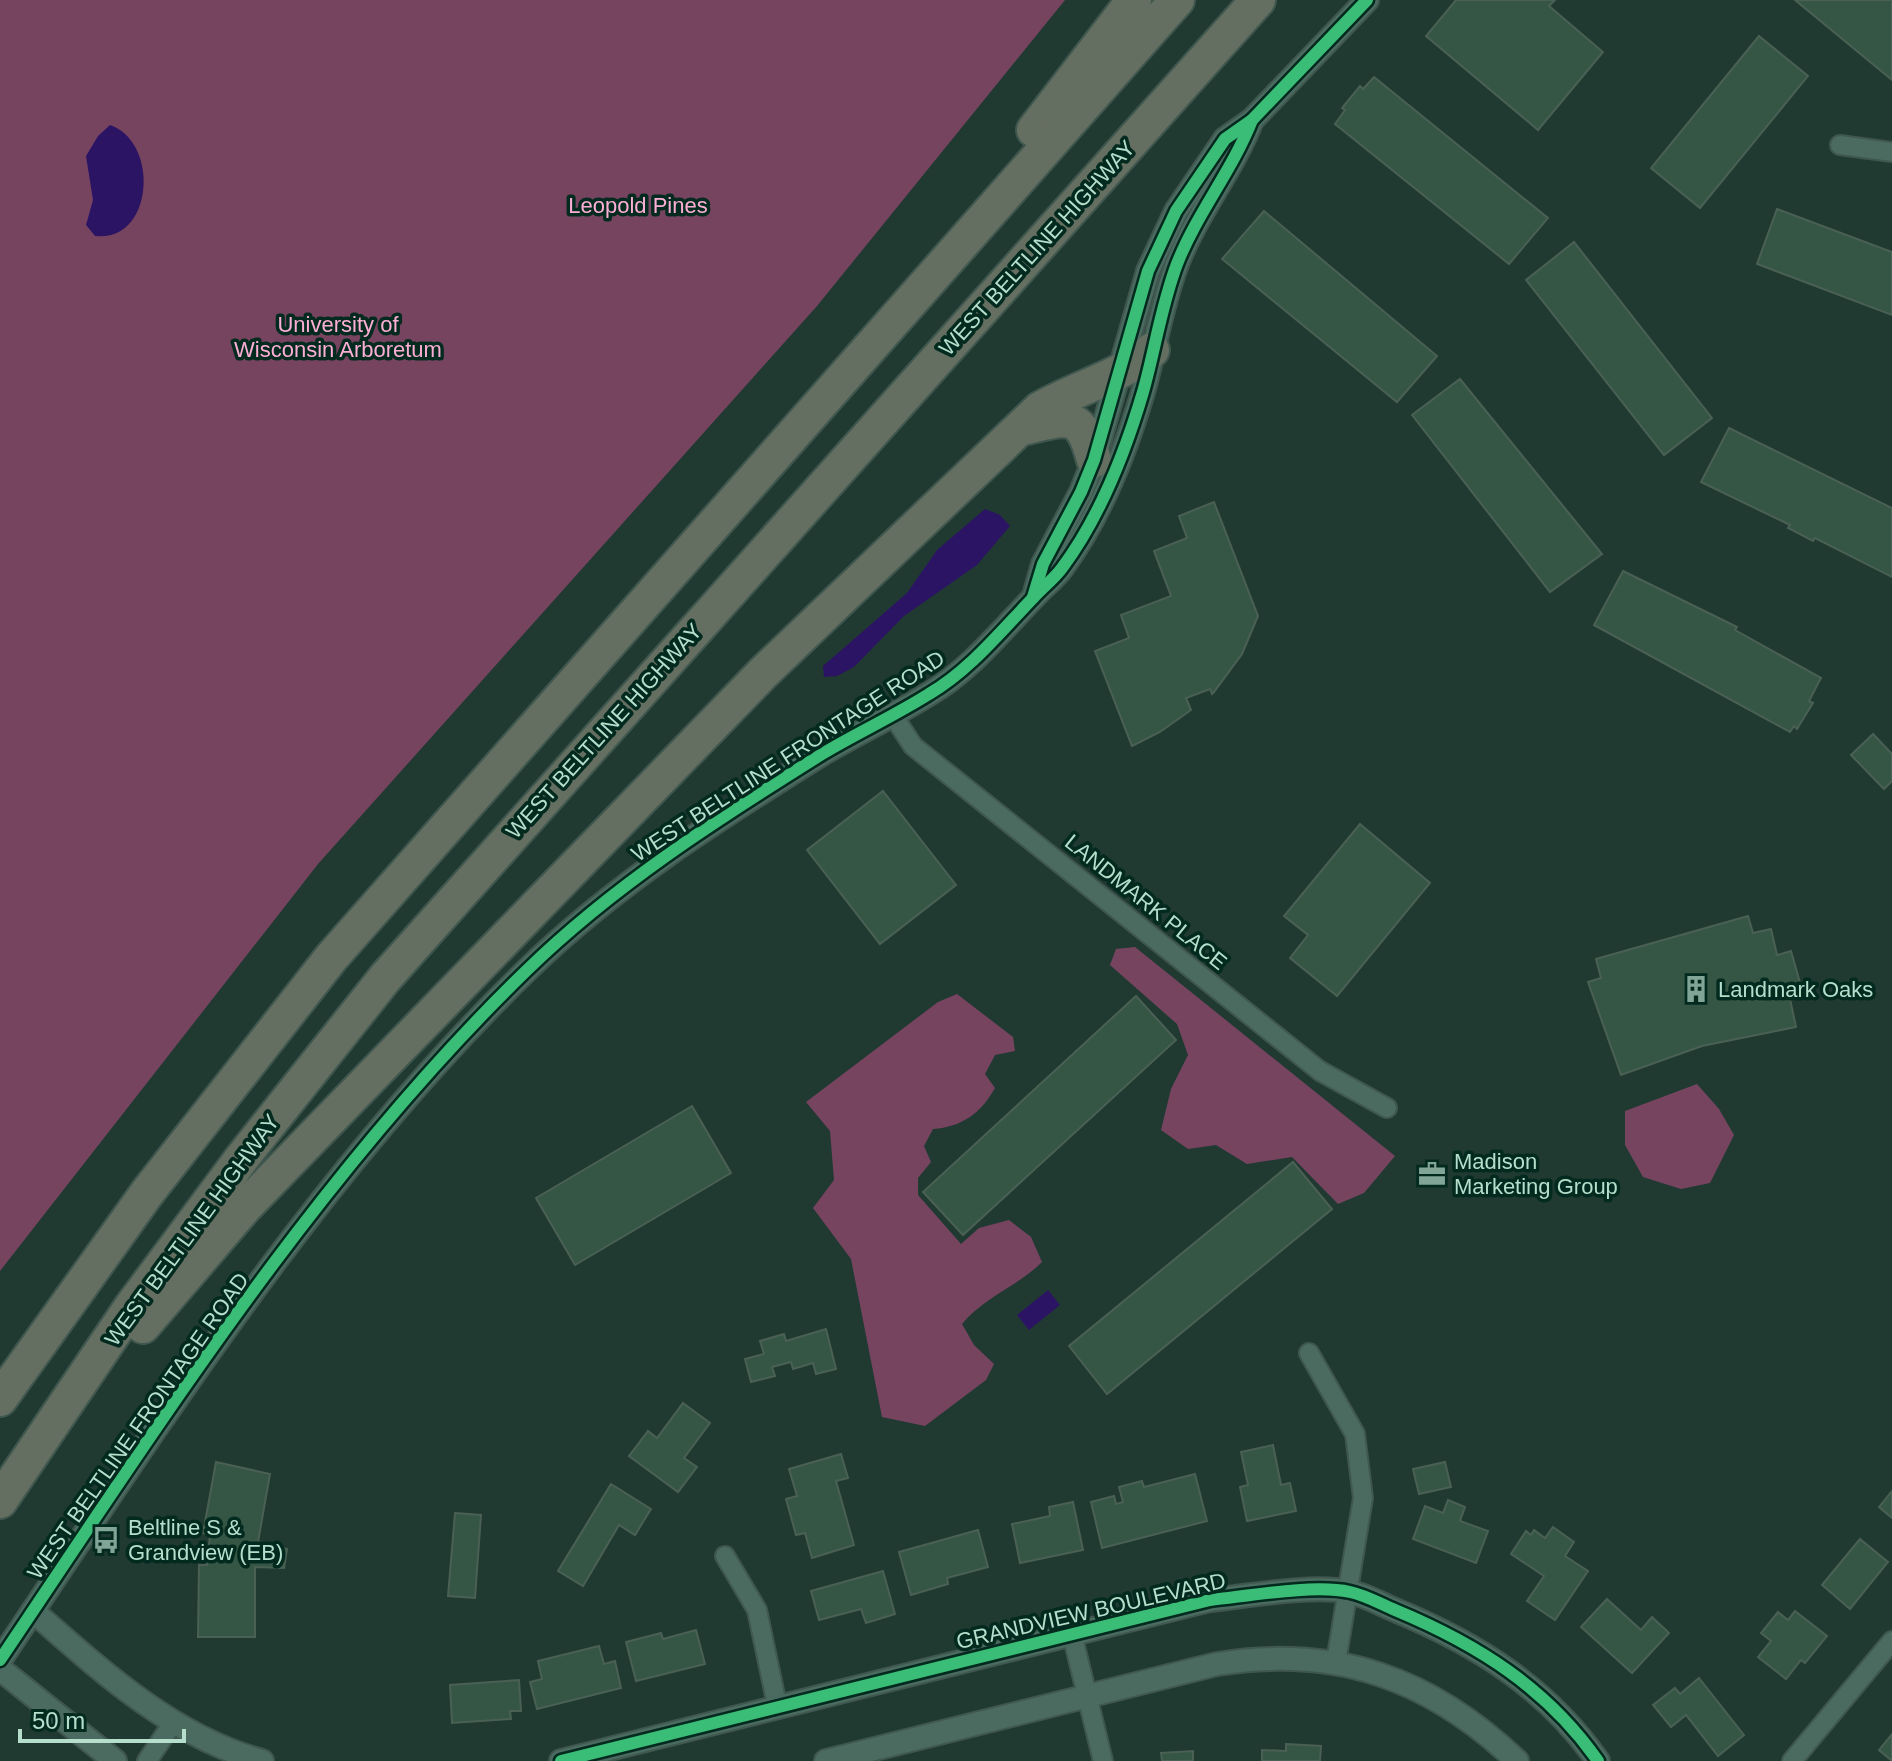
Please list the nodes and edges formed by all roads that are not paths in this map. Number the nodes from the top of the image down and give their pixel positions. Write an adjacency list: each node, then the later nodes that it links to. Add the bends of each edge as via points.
1 (1134, 0): 9 (highway)
2 (1177, 0): 9 (highway)
3 (1258, 0): 18 (highway, WEST BELTLINE HIGHWAY, via 385,978 232,1170)
4 (1367, 0): 5 (street, WEST BELTLINE FRONTAGE ROAD)
5 (1252, 120): 8 (street, WEST BELTLINE FRONTAGE ROAD, via 1235,162 1179,259); 10 (street, WEST BELTLINE FRONTAGE ROAD, via 1225,139 1176,211 1148,271)
6 (1840, 145): 7 (street)
7 (1892, 152)
8 (1152, 350): 10 (highway); 13 (street, WEST BELTLINE FRONTAGE ROAD, via 1123,453 1092,520 1060,572)
9 (855, 362): 17 (highway, via 331,958 147,1193)
10 (1120, 374): 11 (highway, via 1076,388); 12 (street, WEST BELTLINE FRONTAGE ROAD)
11 (1019, 429): 12 (highway, via 1065,418 1078,423 1086,430); 18 (highway, via 763,673 244,1208)
12 (1094, 460): 13 (street, WEST BELTLINE FRONTAGE ROAD, via 1043,564)
13 (1033, 597): 14 (street, WEST BELTLINE FRONTAGE ROAD, via 967,665 933,693)
14 (892, 714): 15 (street, LANDMARK PLACE, via 913,746 1166,949 1320,1071); 22 (street, WEST BELTLINE FRONTAGE ROAD, via 750,799 639,874 568,932 469,1028 288,1249)
15 (1387, 1108)
16 (1309, 1353): 21 (street, via 1355,1434 1363,1498)
17 (0, 1399)
18 (28, 1460): 19 (highway, WEST BELTLINE HIGHWAY)
19 (0, 1501)
20 (725, 1556): 29 (street, via 757,1610)
21 (1350, 1592): 23 (street, GRANDVIEW BOULEVARD, via 1210,1600); 26 (street); 39 (street, GRANDVIEW BOULEVARD, via 1416,1619 1528,1683)
22 (33, 1611): 25 (street, WEST BELTLINE FRONTAGE ROAD); 30 (street)
23 (1072, 1634): 28 (street); 29 (street, GRANDVIEW BOULEVARD)
24 (1892, 1641): 40 (street)
25 (0, 1660)
26 (1336, 1662): 28 (street, via 1263,1657); 38 (street, via 1371,1669 1436,1698)
27 (0, 1669): 32 (street)
28 (1088, 1696): 36 (street); 37 (street)
29 (777, 1705): 31 (street, GRANDVIEW BOULEVARD)
30 (173, 1723): 33 (street); 34 (street, via 226,1751)
31 (594, 1757): 35 (street, GRANDVIEW BOULEVARD)
32 (115, 1761)
33 (147, 1761)
34 (262, 1761)
35 (561, 1761)
36 (826, 1761)
37 (1103, 1761)
38 (1517, 1761)
39 (1598, 1761)
40 (1792, 1761)

